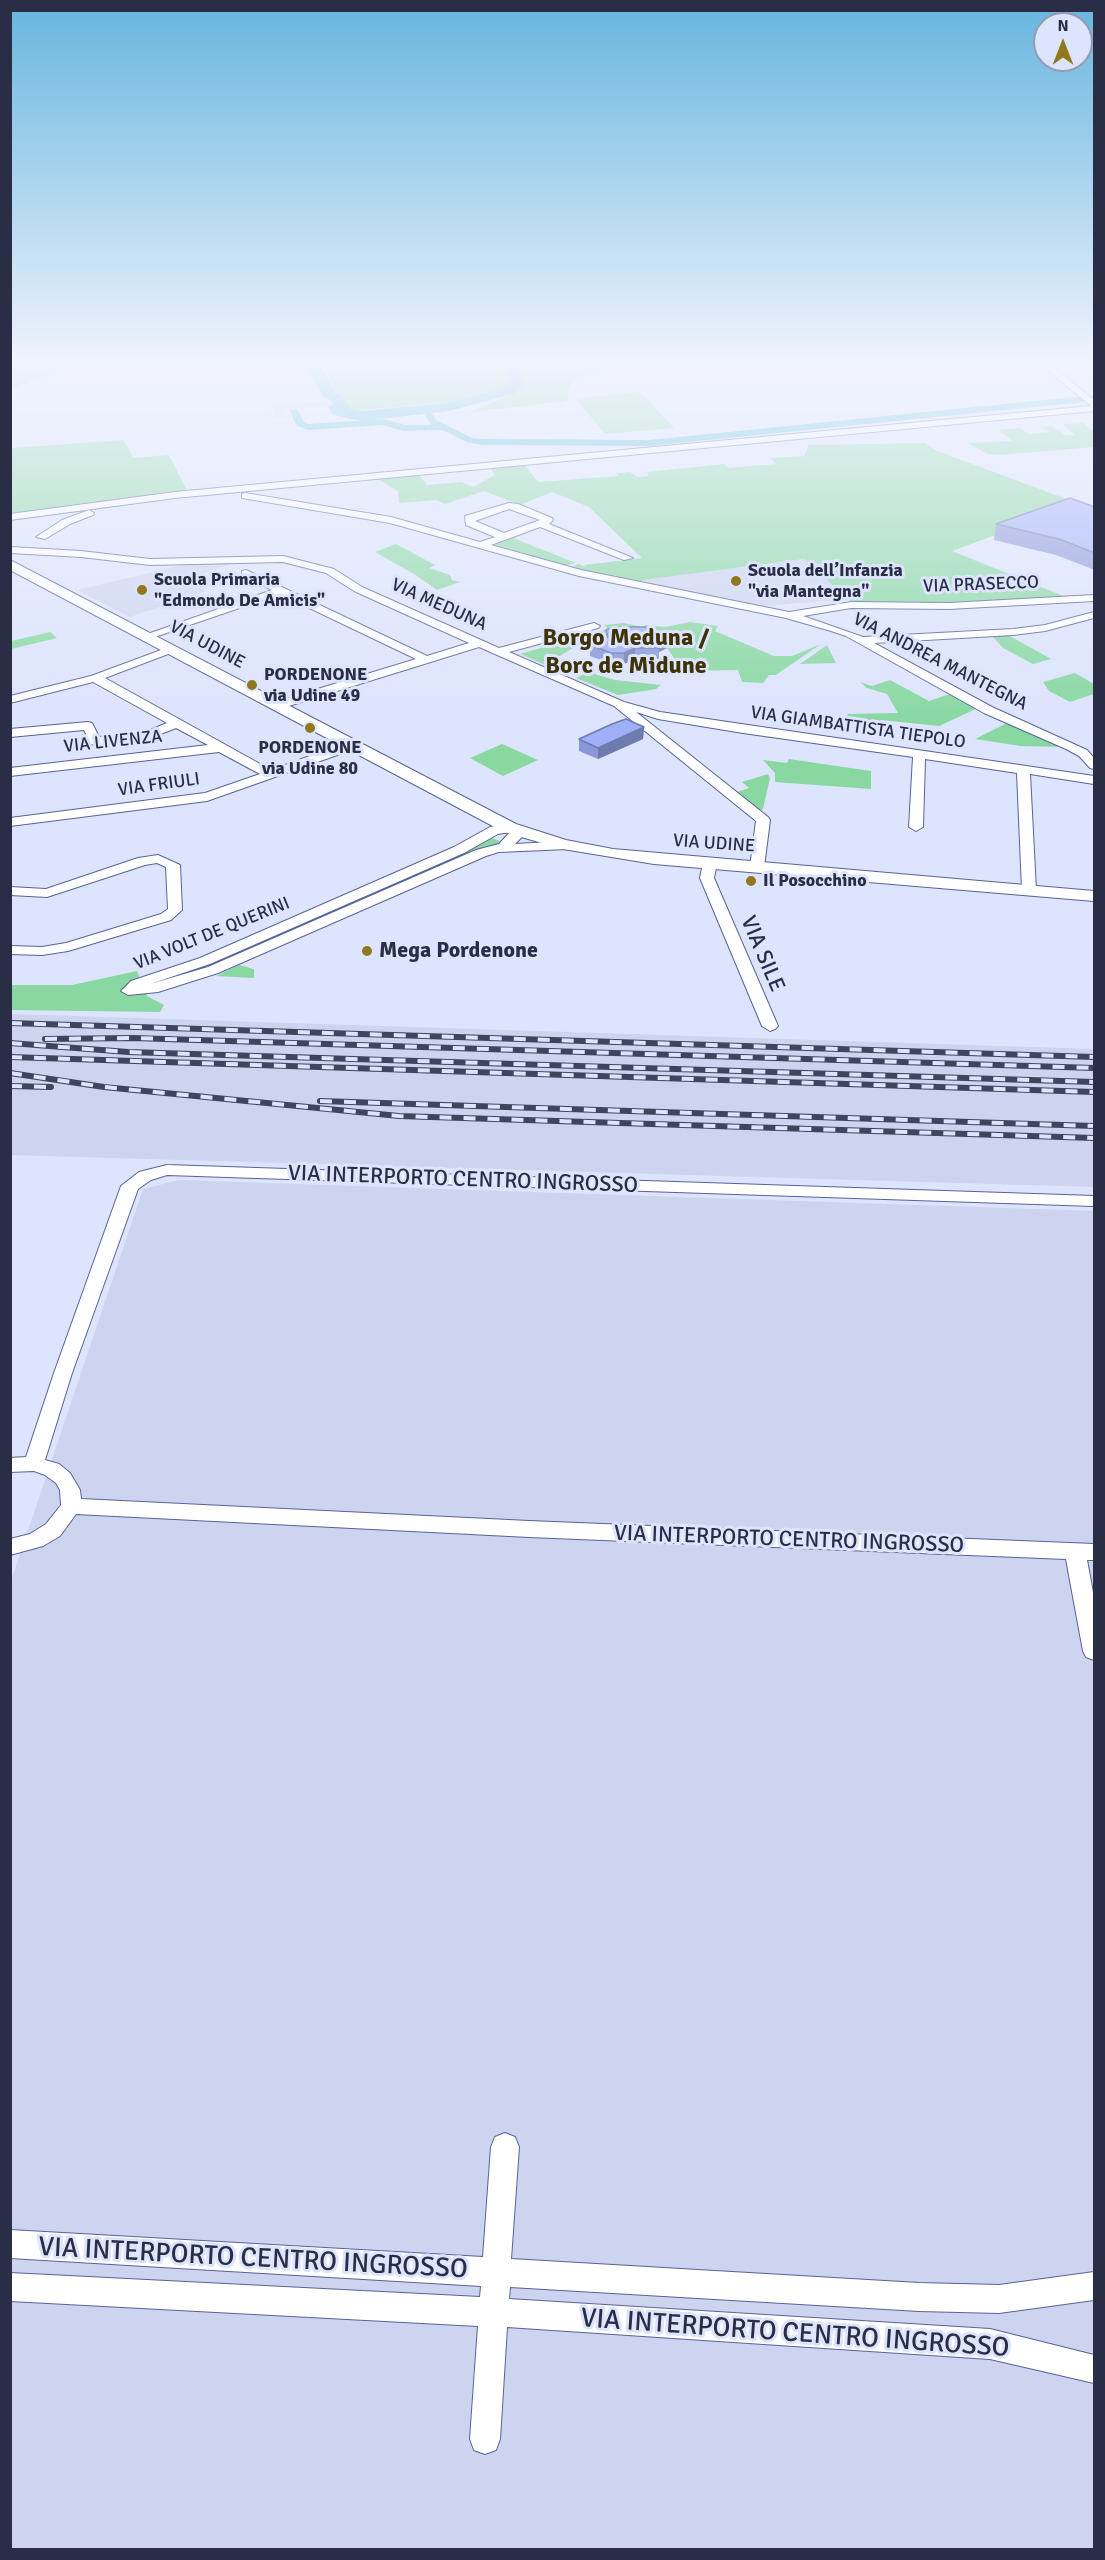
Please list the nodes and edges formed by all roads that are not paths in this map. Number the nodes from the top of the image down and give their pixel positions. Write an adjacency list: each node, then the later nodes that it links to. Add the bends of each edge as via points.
1 (300, 483): 2 (street)
2 (226, 491): 3 (street); 8 (street, VIA ANDREA MANTEGNA, via 363,514)
3 (115, 502): 4 (street); 6 (street, via 108,508 82,514)
4 (10, 517)
5 (540, 524): 7 (street); 7 (street, via 548,520 518,507 502,507 469,518 470,523); 10 (street)
6 (41, 537)
7 (504, 537): 8 (street)
8 (479, 546): 17 (street, VIA ANDREA MANTEGNA, via 579,573)
9 (10, 550): 22 (street, VIA MEDUNA, via 150,562 260,558 297,561 330,571 358,589)
10 (628, 558)
11 (10, 564): 20 (main road, VIA UDINE)
12 (246, 573): 13 (street)
13 (281, 590): 20 (street); 25 (street)
14 (1095, 598): 15 (street, VIA PRASECCO)
15 (1068, 600): 16 (street, VIA PRASECCO); 17 (street, VIA PRASECCO, via 949,606 851,605)
16 (1095, 608)
17 (788, 615): 21 (street, VIA ANDREA MANTEGNA)
18 (1095, 615): 21 (street, via 1013,632)
19 (594, 626): 24 (street)
20 (148, 636): 23 (main road, VIA UDINE)
21 (862, 640): 37 (street, VIA ANDREA MANTEGNA, via 988,710 1070,746)
22 (480, 643): 24 (street, VIA MEDUNA); 25 (street)
23 (172, 649): 26 (street); 29 (main road, VIA UDINE)
24 (500, 651): 28 (street, VIA MEDUNA)
25 (427, 660): 29 (street)
26 (95, 678): 27 (street); 30 (street)
27 (10, 700)
28 (618, 703): 35 (street, VIA GIAMBATTISTA TIEPOLO, via 687,720); 50 (street, VIA MEDUNA, via 763,820)
29 (279, 705): 33 (main road, VIA UDINE)
30 (177, 723): 32 (street, via 153,733); 34 (street)
31 (10, 733): 32 (street, via 88,726)
32 (95, 741): 36 (street)
33 (353, 745): 40 (street, VIA FRIULI); 42 (main road, VIA UDINE)
34 (219, 748): 36 (street, VIA LIVENZA); 40 (street)
35 (919, 755): 38 (street, VIA GIAMBATTISTA TIEPOLO); 44 (street)
36 (97, 762): 39 (street, VIA LIVENZA)
37 (1095, 765)
38 (1023, 770): 41 (street, VIA GIAMBATTISTA TIEPOLO); 51 (street)
39 (10, 772)
40 (269, 774): 43 (street, VIA FRIULI, via 207,797)
41 (1095, 780)
42 (474, 809): 45 (main road, VIA UDINE); 46 (street, via 478,829)
43 (10, 822)
44 (916, 827)
45 (514, 829): 46 (street, VIA VOLT DE QUERINI, via 495,830); 47 (main road, VIA UDINE); 48 (street, VIA VOLT DE QUERINI, via 516,836 512,841)
46 (470, 845): 54 (street, VIA VOLT DE QUERINI)
47 (568, 845): 48 (street, VIA VOLT DE QUERINI); 49 (main road, VIA UDINE, via 613,854)
48 (490, 851): 54 (street, VIA VOLT DE QUERINI)
49 (710, 863): 50 (main road, VIA UDINE); 56 (street, VIA SILE, via 707,878)
50 (757, 867): 51 (main road, VIA UDINE)
51 (1029, 890): 53 (main road, VIA UDINE)
52 (10, 891): 55 (street, via 47,893 143,861 159,860 173,865 175,910 171,915 68,947)
53 (1095, 896)
54 (263, 942): 54 (street, VIA VOLT DE QUERINI, via 136,984 129,991 158,988 213,970)
55 (10, 950)
56 (770, 1026)
57 (1095, 1201): 58 (street, VIA INTERPORTO CENTRO INGROSSO, via 167,1170 145,1176 130,1186)
58 (34, 1464): 59 (street); 60 (street, via 52,1469 63,1478 70,1490)
59 (10, 1465)
60 (71, 1506): 61 (street, via 53,1530 36,1540); 62 (street, VIA INTERPORTO CENTRO INGROSSO)
61 (10, 1547)
62 (1085, 1552): 63 (street, VIA INTERPORTO CENTRO INGROSSO)
63 (1095, 1652)
64 (505, 2147): 66 (street, VIA INTERPORTO CENTRO INGROSSO)
65 (10, 2244): 66 (street, VIA INTERPORTO CENTRO INGROSSO)
66 (496, 2273): 67 (street, VIA INTERPORTO CENTRO INGROSSO, via 999,2299); 69 (street, VIA INTERPORTO CENTRO INGROSSO)
67 (1095, 2286)
68 (10, 2287): 69 (street, VIA INTERPORTO CENTRO INGROSSO)
69 (493, 2312): 70 (street, VIA INTERPORTO CENTRO INGROSSO, via 990,2344); 71 (street, VIA INTERPORTO CENTRO INGROSSO)
70 (1095, 2369)
71 (485, 2439)

